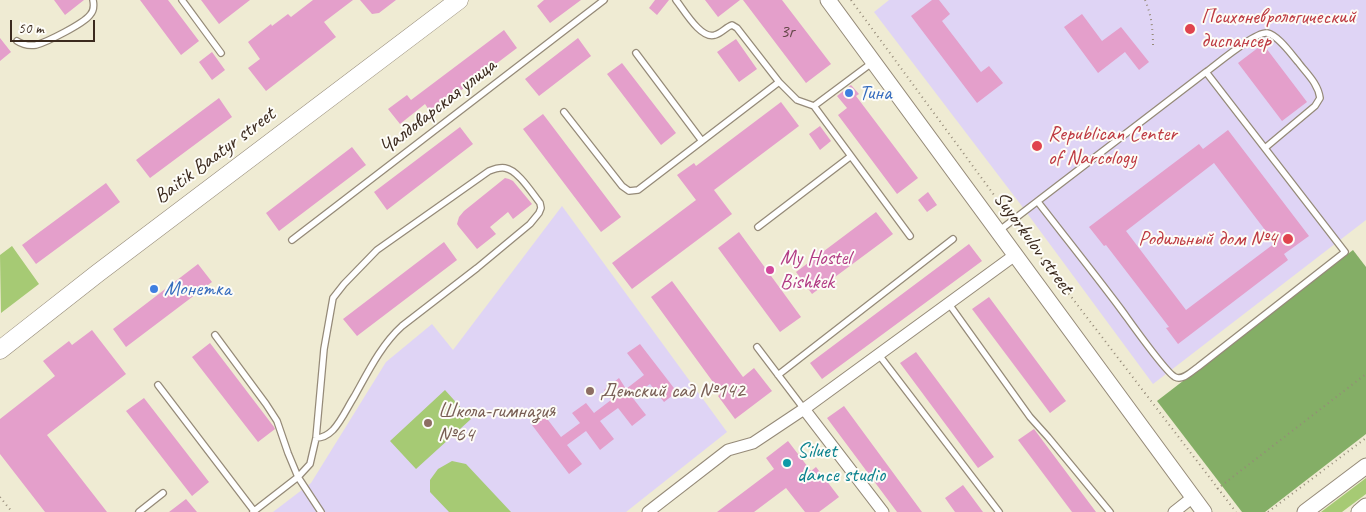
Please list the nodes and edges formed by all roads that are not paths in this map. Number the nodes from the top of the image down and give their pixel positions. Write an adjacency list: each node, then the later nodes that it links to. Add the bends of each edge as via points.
1 (93, 0): 7 (lane, via 92,14 74,27 36,45)
2 (182, 0): 8 (lane)
3 (459, 0): 27 (main road, Baitik Baatyr street)
4 (604, 0): 23 (lane, Чалдоварская улица)
5 (676, 0): 12 (lane, via 702,33 717,35 727,26 737,28)
6 (828, 0): 10 (street, Suyorkulov street)
7 (17, 41)
8 (221, 53)
9 (636, 53): 15 (lane)
10 (873, 62): 13 (lane); 20 (street, Suyorkulov street)
11 (1206, 72): 16 (lane); 16 (lane, via 1255,36 1267,33 1284,45 1317,86 1320,98 1315,106); 18 (lane)
12 (779, 82): 13 (lane, via 797,100); 15 (lane)
13 (814, 106): 17 (lane)
14 (564, 112): 15 (lane, via 629,191 638,190)
15 (702, 141)
16 (1265, 148): 18 (lane, via 1345,252 1183,377 1174,377 1166,368)
17 (851, 156): 19 (lane); 21 (lane)
18 (1038, 202): 20 (lane)
19 (758, 227)
20 (998, 231): 24 (street, Suyorkulov street)
21 (910, 236)
22 (953, 239): 30 (lane)
23 (292, 240)
24 (1015, 255): 25 (street); 37 (street, Suyorkulov street)
25 (949, 304): 29 (street); 45 (lane, via 1030,417)
26 (215, 335): 35 (lane, via 277,421)
27 (1, 346)
28 (757, 347): 30 (lane)
29 (878, 355): 32 (street); 44 (lane)
30 (778, 375): 32 (lane)
31 (158, 385): 40 (lane)
32 (804, 409): 42 (street, via 754,443 728,450); 43 (street)
33 (316, 438): 33 (lane, via 324,349 333,298 377,250 488,171 503,168 517,174 540,203 539,213 530,224 391,336 340,420 329,433); 35 (lane, via 310,464)
34 (1366, 466): 48 (street)
35 (298, 477): 40 (lane); 41 (lane)
36 (164, 494): 39 (lane)
37 (1193, 497): 46 (street); 47 (street, Suyorkulov street)
38 (1366, 506): 49 (street)
39 (139, 512)
40 (253, 512)
41 (321, 512)
42 (648, 512)
43 (883, 512)
44 (999, 512)
45 (1110, 512)
46 (1174, 512)
47 (1204, 512)
48 (1305, 512)
49 (1359, 512)

